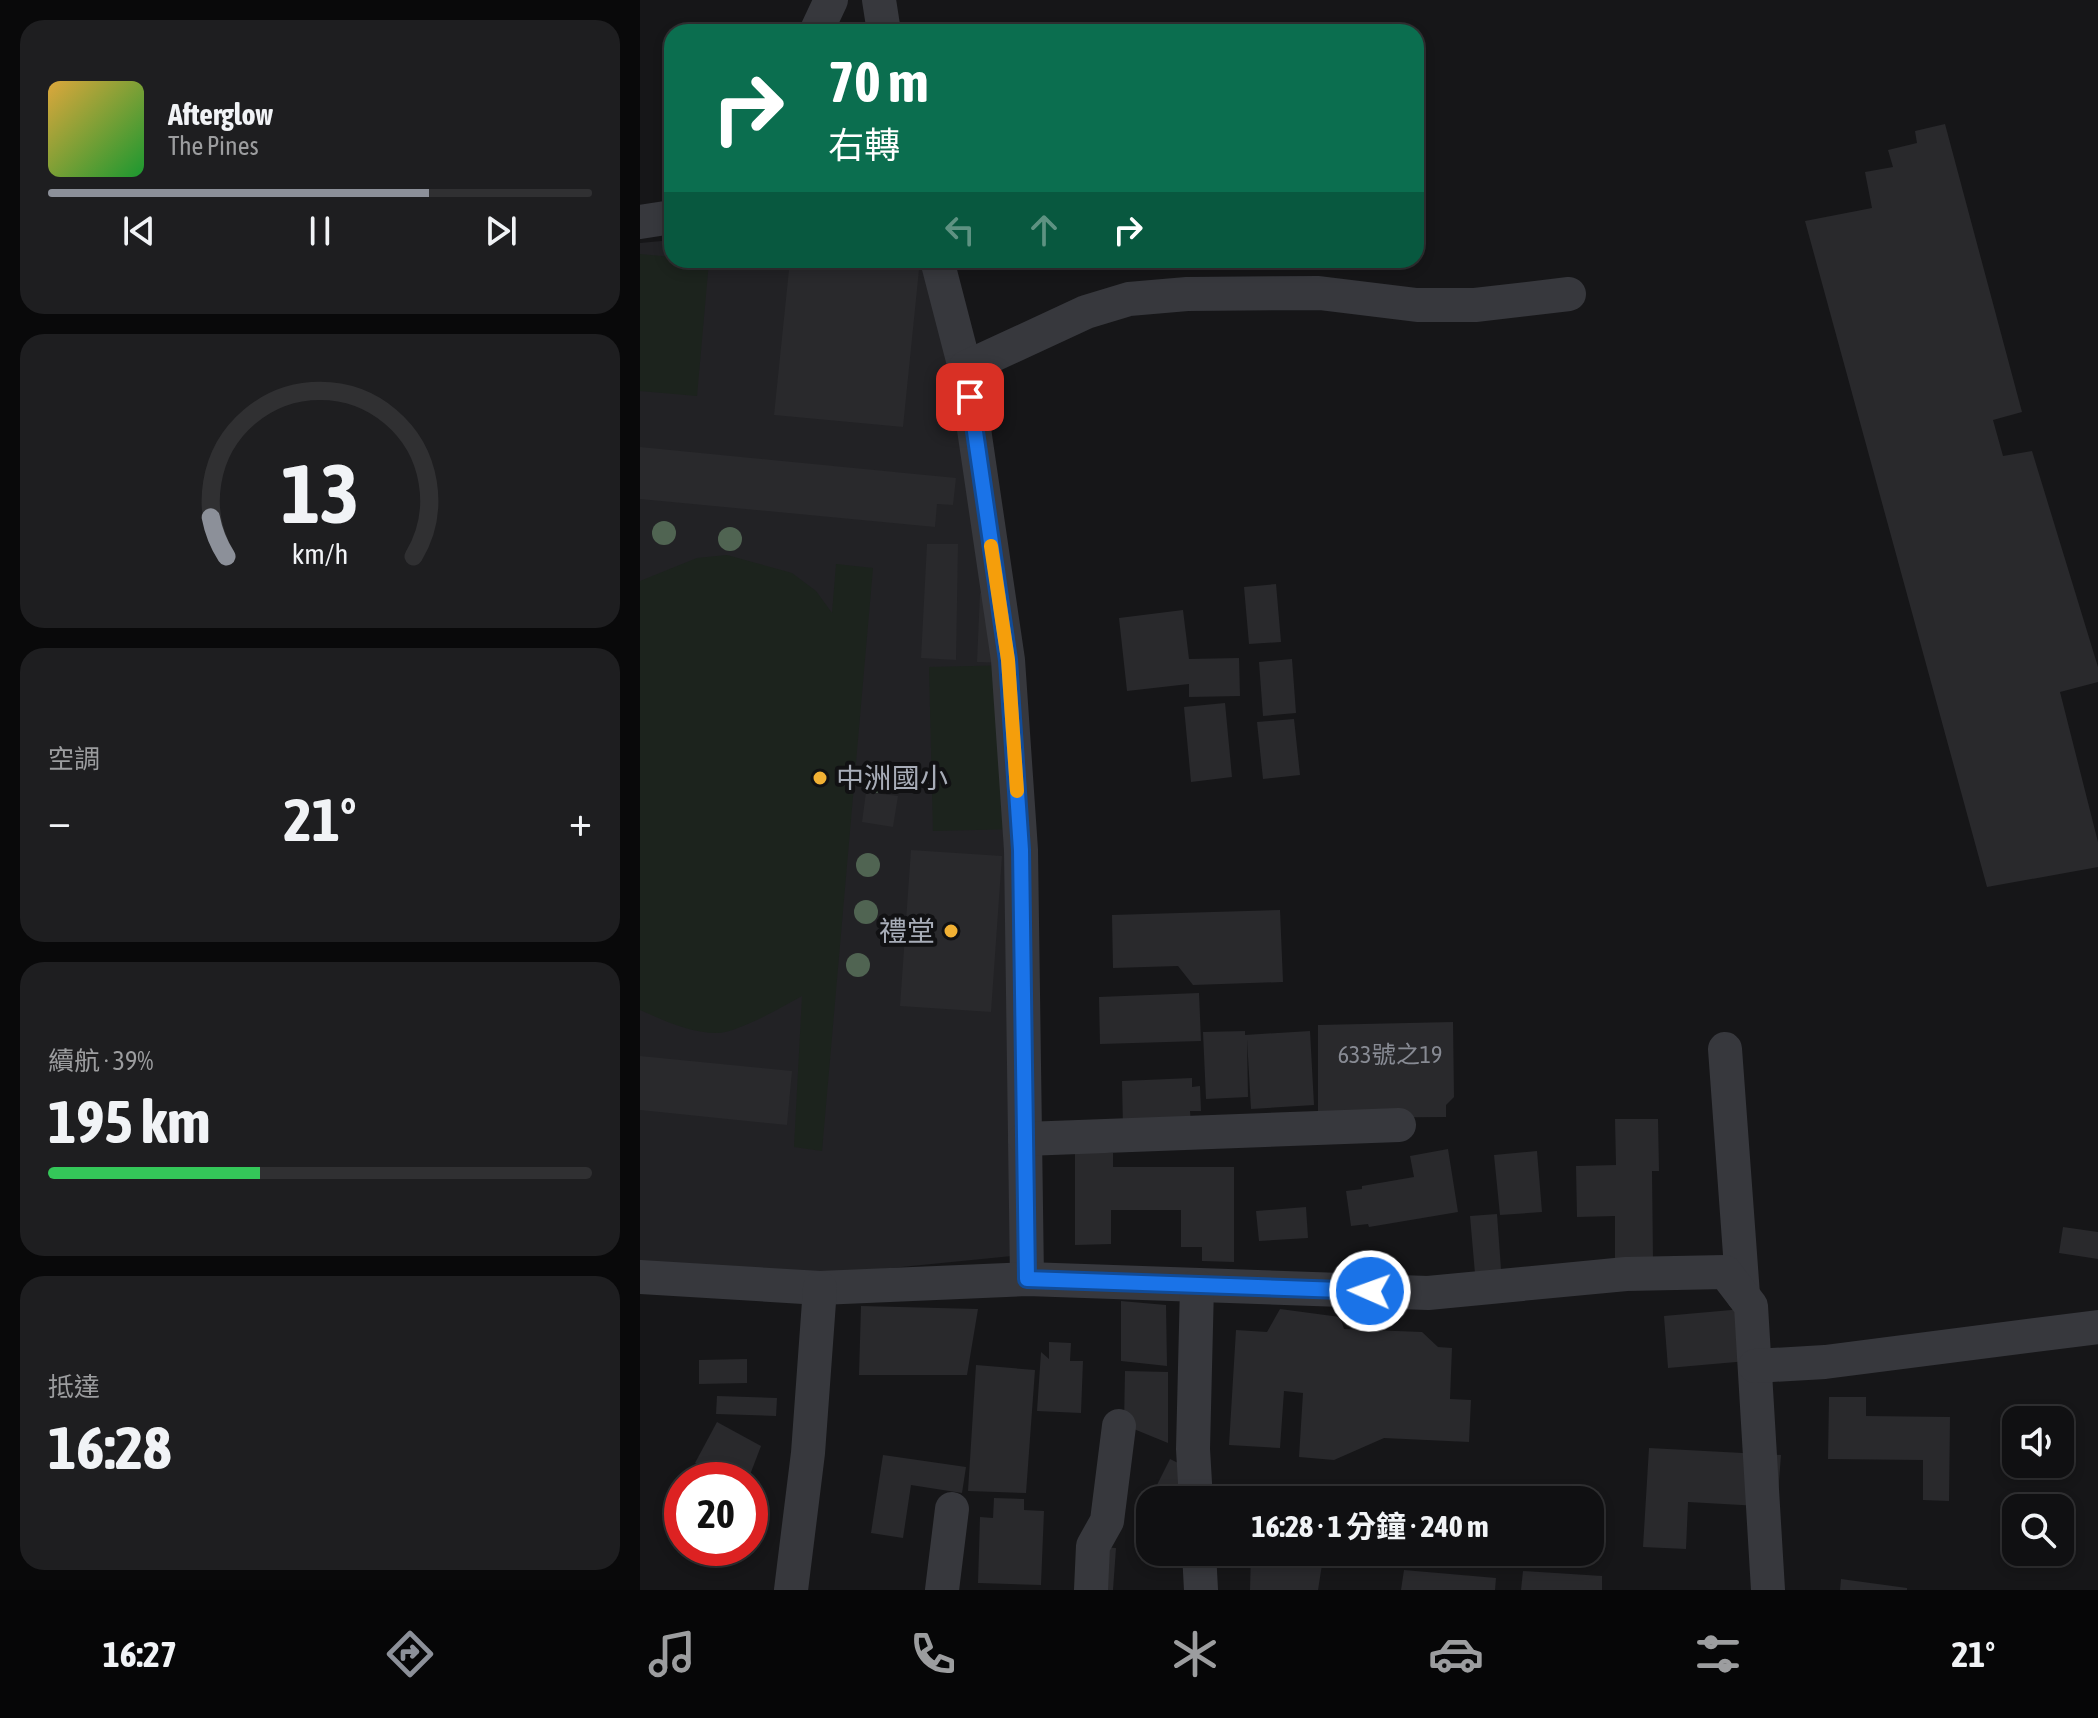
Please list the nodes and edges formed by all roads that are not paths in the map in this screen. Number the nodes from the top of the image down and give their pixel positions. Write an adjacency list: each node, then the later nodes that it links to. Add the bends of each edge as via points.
1 (831, 0): 3 (street)
2 (879, 0): 4 (street)
3 (820, 24)
4 (883, 24)
5 (664, 218): 6 (street)
6 (640, 222)
7 (939, 268): 9 (street)
8 (1569, 294): 9 (street, via 1475,305 1417,305 1319,293 1129,299 1086,312)
9 (965, 368): 12 (street, via 1008,660 1021,850)
10 (1725, 1049): 17 (street)
11 (1399, 1125): 12 (street)
12 (1025, 1139): 14 (street)
13 (640, 1277): 16 (street)
14 (1027, 1279): 15 (street); 16 (street)
15 (1197, 1286): 17 (street, via 1428,1293 1626,1274 1725,1272); 21 (street)
16 (820, 1288): 24 (street)
17 (1743, 1295): 19 (street, via 1751,1306)
18 (2098, 1327): 19 (street)
19 (1755, 1366): 28 (street)
20 (1119, 1426): 26 (street, via 1107,1521 1093,1546)
21 (1195, 1486)
22 (952, 1509): 25 (street)
23 (1200, 1566): 27 (street)
24 (791, 1590)
25 (942, 1590)
26 (1091, 1590)
27 (1201, 1590)
28 (1768, 1590)

